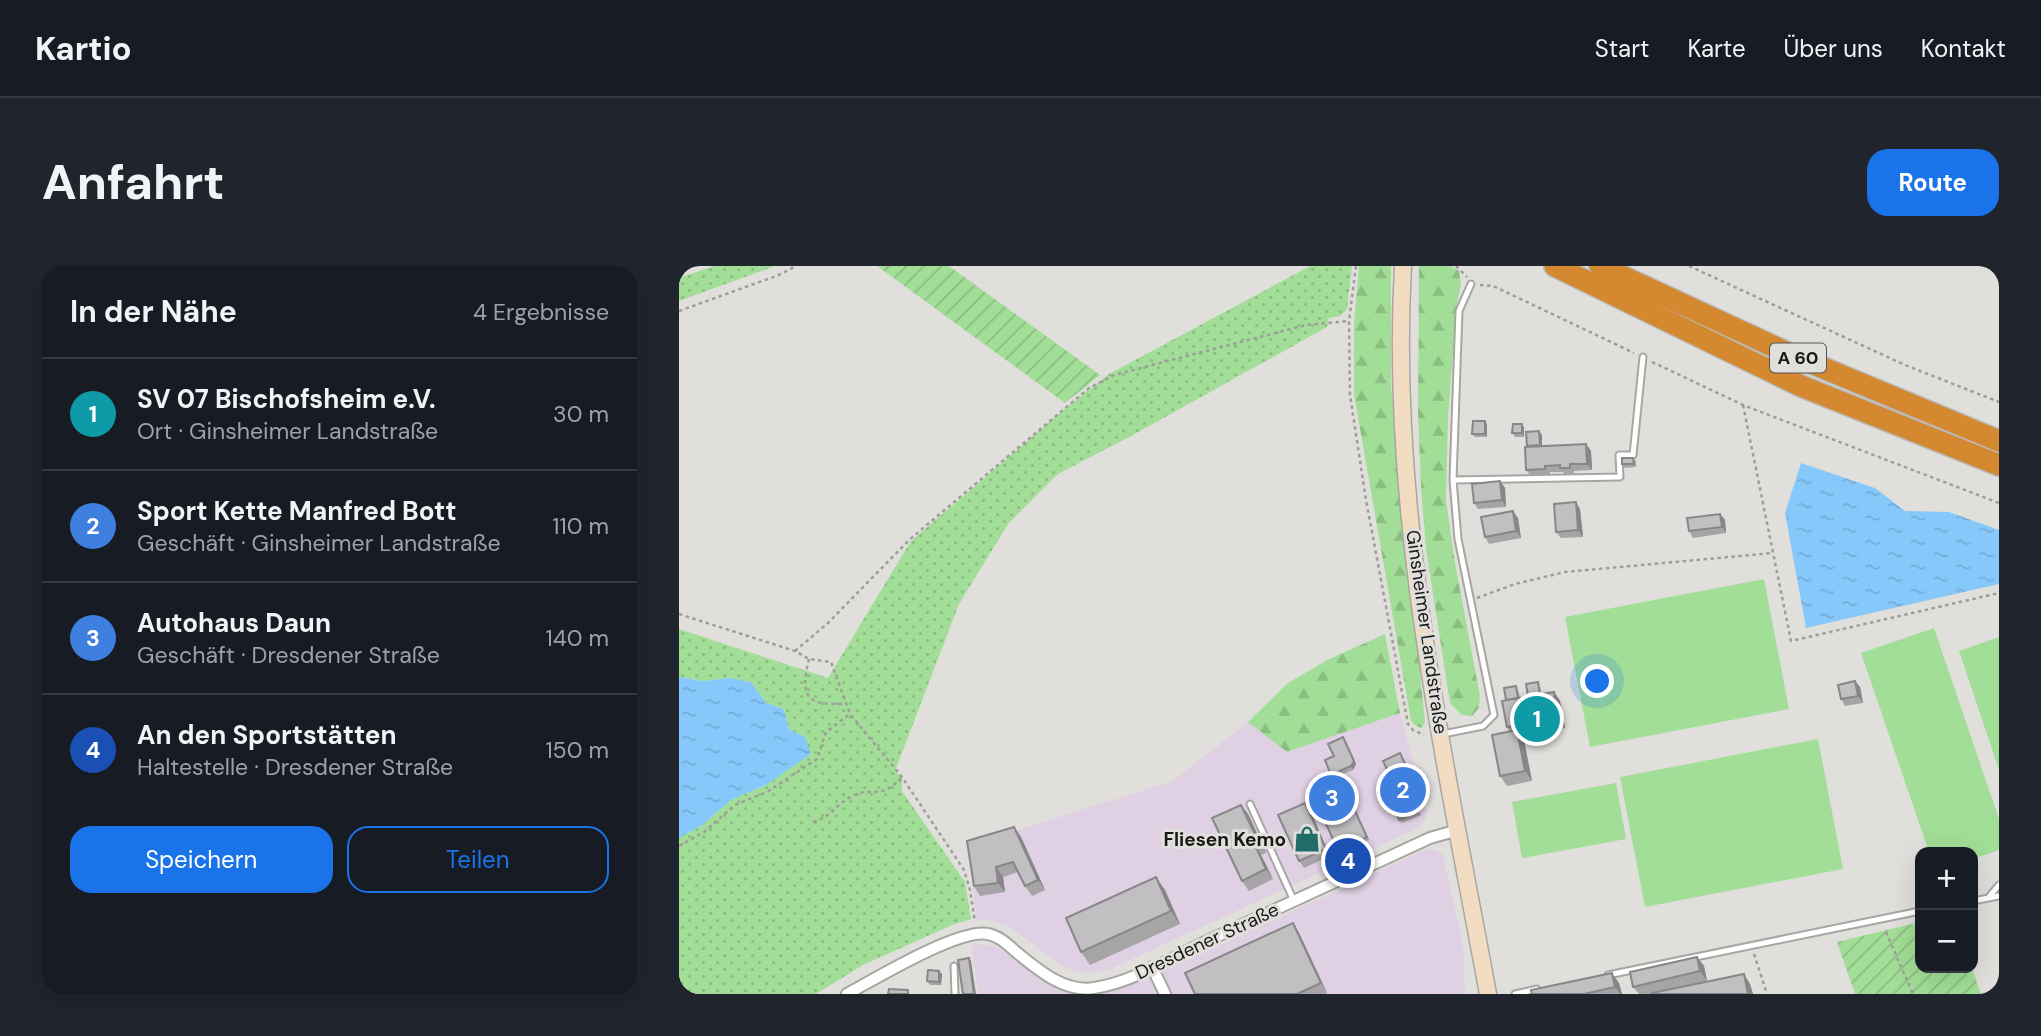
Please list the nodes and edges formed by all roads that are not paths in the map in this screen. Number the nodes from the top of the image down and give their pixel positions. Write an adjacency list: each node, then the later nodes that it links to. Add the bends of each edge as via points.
1 (1403, 266): 11 (main road, Ginsheimer Landstraße, via 1403,405 1410,517)
2 (1545, 266): 5 (highway, A 60)
3 (1555, 266): 5 (highway, A 60)
4 (1601, 266): 8 (highway, A 60, via 1792,355)
5 (1580, 278): 9 (highway, A 60, via 1801,386)
6 (1471, 284): 10 (lane, via 1459,311)
7 (1643, 357): 10 (lane, via 1633,455 1619,455 1620,477)
8 (1999, 441)
9 (1999, 465)
10 (1453, 480): 11 (lane, via 1458,539 1493,715 1483,726)
11 (1441, 735): 13 (main road, Ginsheimer Landstraße)
12 (1250, 804): 18 (lane)
13 (1458, 830): 18 (street, Dresdener Straße, via 1430,838); 27 (main road, Ginsheimer Landstraße)
14 (1999, 885): 16 (lane)
15 (1999, 896): 16 (lane)
16 (1988, 898): 17 (lane)
17 (1978, 900)
18 (1294, 901): 21 (street, Dresdener Straße)
19 (1915, 912): 22 (lane)
20 (954, 966): 25 (lane)
21 (1152, 967): 24 (street, Dresdener Straße, via 1106,985 1074,988 1033,966 1004,941 983,934 933,949); 26 (street)
22 (1606, 975)
23 (1541, 989): 28 (lane)
24 (847, 994)
25 (955, 994)
26 (1165, 994)
27 (1488, 994)
28 (1515, 994)

